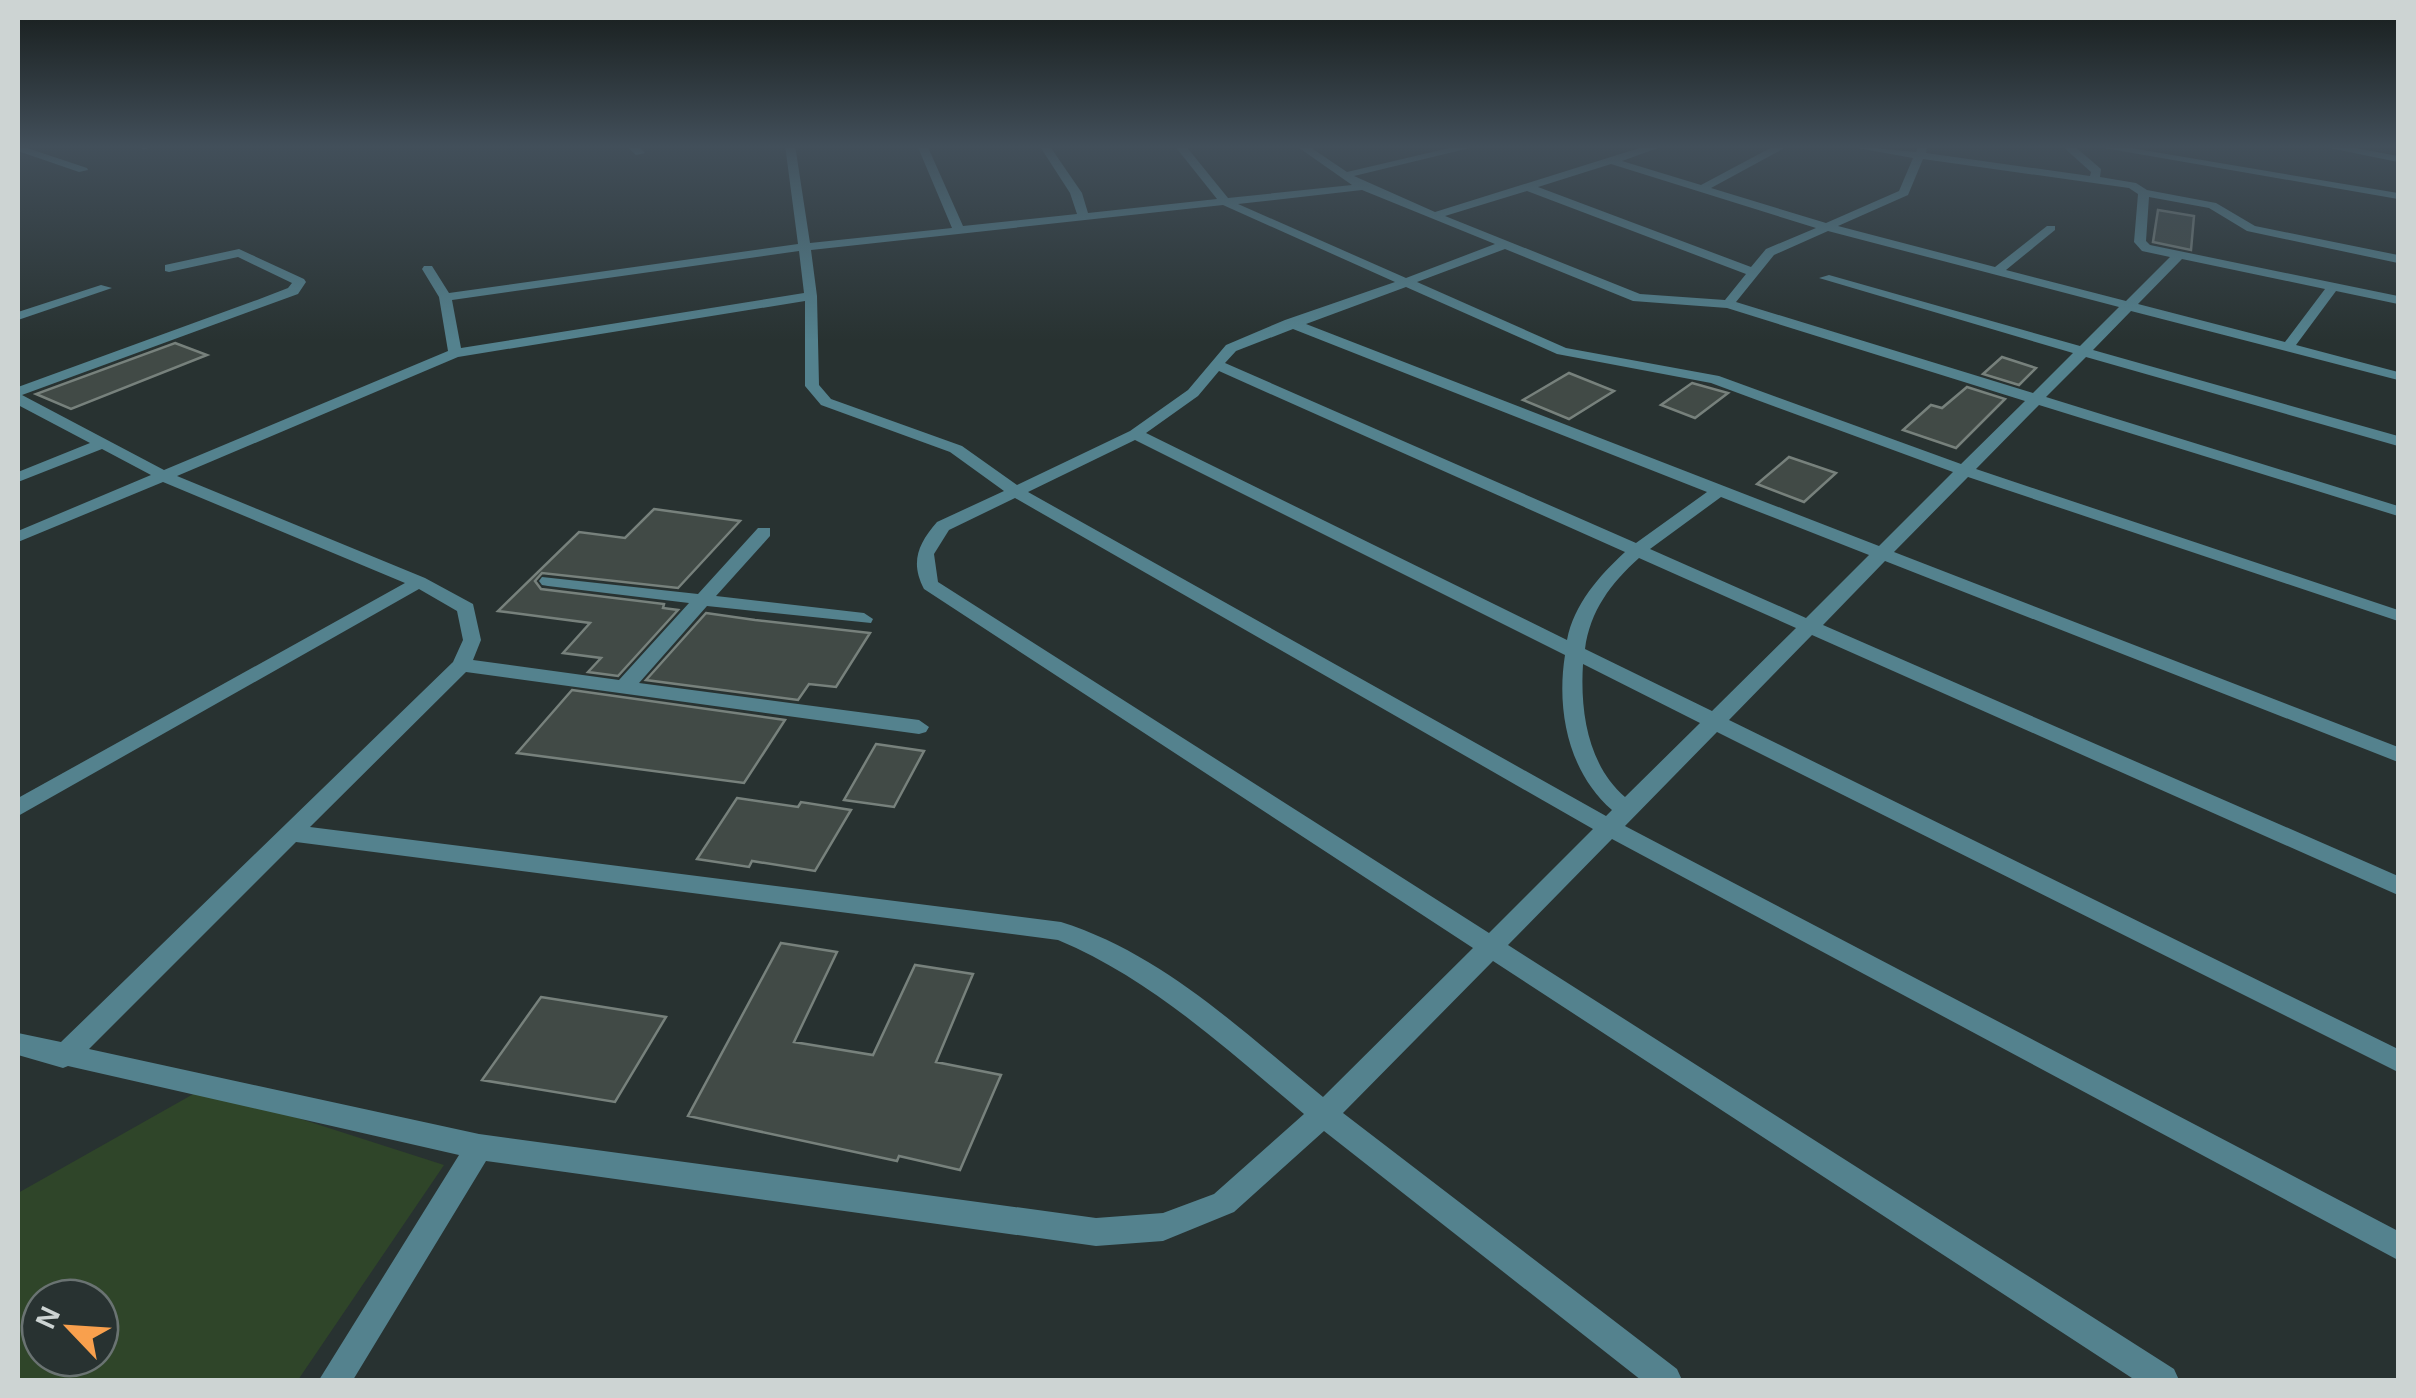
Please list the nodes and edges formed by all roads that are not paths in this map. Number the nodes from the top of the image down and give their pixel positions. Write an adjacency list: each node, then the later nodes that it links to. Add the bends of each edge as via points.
1 (799, 210): 19 (street)
2 (951, 210): 17 (street)
3 (1082, 210): 13 (street)
4 (1142, 210): 13 (street)
5 (1245, 210): 27 (street)
6 (1420, 210): 14 (street)
7 (1452, 210): 14 (street)
8 (1589, 210): 25 (street)
9 (1771, 210): 15 (street)
10 (1864, 210): 15 (street)
11 (2143, 210): 20 (street, via 2142,246)
12 (2221, 210): 21 (street, via 2251,229)
13 (1084, 216): 17 (street)
14 (1434, 216): 18 (street)
15 (1826, 227): 24 (street); 25 (street, via 1770,252)
16 (2052, 228): 24 (street)
17 (960, 230): 19 (street)
18 (1504, 245): 27 (street); 33 (street, via 1638,298)
19 (804, 247): 30 (street); 31 (street)
20 (2180, 254): 28 (street); 34 (street)
21 (2398, 260)
22 (169, 268): 42 (street, via 239,253 300,282 262,303)
23 (428, 269): 31 (street)
24 (2000, 269): 34 (street)
25 (1750, 271): 33 (street)
26 (1825, 278): 38 (street)
27 (1404, 281): 36 (street); 48 (street, via 1562,351 1714,378)
28 (2333, 286): 32 (street); 37 (street)
29 (106, 288): 35 (street)
30 (812, 296): 39 (street); 51 (street, via 812,386 826,402 956,450)
31 (445, 297): 39 (street)
32 (2398, 300)
33 (1728, 304): 44 (street)
34 (2132, 304): 37 (street); 38 (street)
35 (18, 316)
36 (1290, 323): 40 (street, via 1230,348); 52 (street)
37 (2289, 346): 41 (street)
38 (2086, 351): 44 (street); 46 (street)
39 (455, 353): 49 (street)
40 (1214, 364): 45 (street, via 1193,393); 56 (street)
41 (2398, 376)
42 (18, 392)
43 (18, 399): 47 (street)
44 (2038, 399): 48 (street); 53 (street)
45 (1135, 434): 51 (street); 64 (street)
46 (2398, 441)
47 (101, 444): 49 (street); 50 (street)
48 (1966, 471): 57 (street); 61 (street)
49 (164, 476): 55 (street); 59 (street)
50 (18, 477)
51 (1015, 491): 71 (street); 74 (street, via 943,526 923,548 930,585)
52 (1719, 491): 56 (street); 57 (street)
53 (2398, 511)
54 (764, 532): 60 (street)
55 (18, 537)
56 (1636, 552): 63 (street); 64 (street, via 1604,579 1578,620)
57 (1880, 556): 63 (street); 69 (street)
58 (548, 581): 60 (street)
59 (419, 582): 65 (street, via 466,608 472,640); 70 (street)
60 (704, 599): 62 (street); 66 (street)
61 (2398, 616)
62 (864, 619)
63 (1807, 628): 67 (street); 73 (street)
64 (1572, 653): 67 (street); 71 (street, via 1580,740 1593,784)
65 (462, 664): 66 (street); 72 (street)
66 (624, 688): 68 (street)
67 (1713, 723): 71 (street); 77 (street)
68 (919, 727)
69 (2398, 755)
70 (18, 808)
71 (1618, 819): 74 (street); 80 (street)
72 (292, 833): 76 (street); 78 (street, via 1061,931 1151,972)
73 (2398, 886)
74 (1490, 948): 78 (street); 83 (street)
75 (18, 1044): 76 (street)
76 (64, 1057): 79 (street)
77 (2398, 1061)
78 (1324, 1114): 79 (street, via 1224,1203 1163,1227 1096,1232); 82 (street)
79 (480, 1148): 81 (street)
80 (2398, 1246)
81 (335, 1380)
82 (1666, 1380)
83 (2163, 1380)

